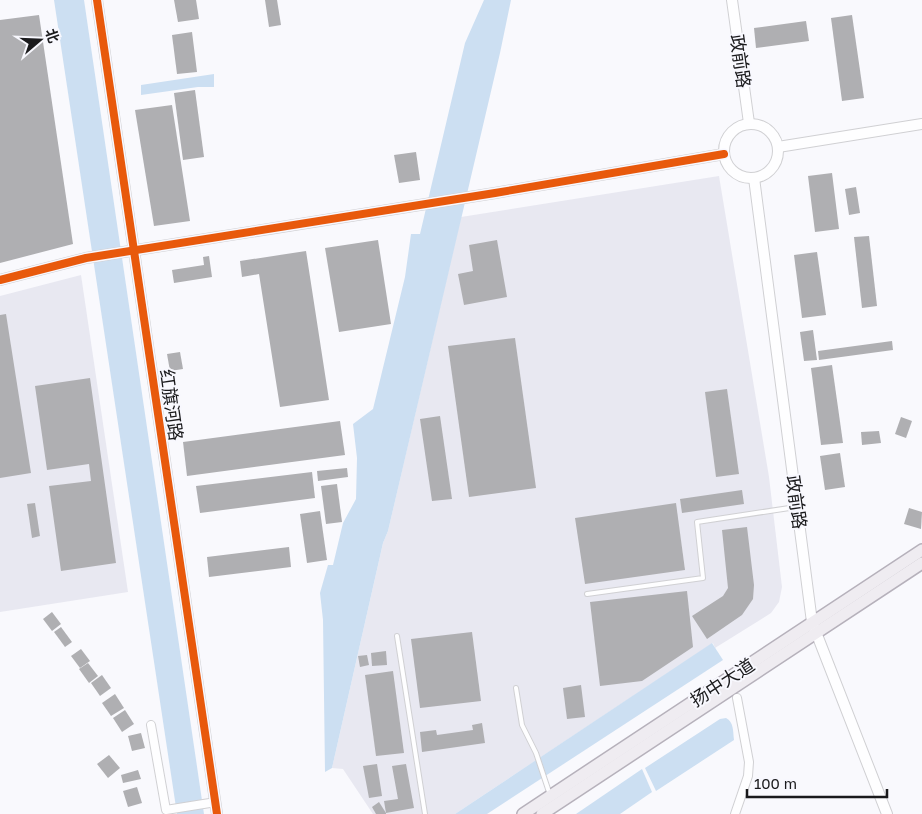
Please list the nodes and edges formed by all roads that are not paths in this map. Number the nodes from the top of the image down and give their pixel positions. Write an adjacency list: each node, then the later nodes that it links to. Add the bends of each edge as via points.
1 (97, 0): 8 (street, 红旗河路)
2 (732, 0): 3 (street, 政前路)
3 (749, 123): 5 (street, via 769,130); 6 (street, via 730,133 724,143)
4 (922, 124): 5 (street)
5 (778, 148): 7 (street, via 772,168)
6 (724, 154): 7 (street, via 734,172); 8 (street)
7 (754, 178): 10 (street, 政前路)
8 (131, 251): 9 (street, via 86,258); 20 (street, 红旗河路)
9 (0, 280)
10 (797, 507): 13 (lane, via 697,522 703,578); 14 (street, 政前路)
11 (922, 550): 14 (main road, 扬中大道)
12 (922, 563): 14 (main road, 扬中大道)
13 (588, 594)
14 (814, 628): 19 (main road, 扬中大道); 24 (main road, 扬中大道); 26 (street, 政前路)
15 (397, 636): 22 (lane)
16 (516, 688): 19 (lane, via 522,725 536,753)
17 (737, 698): 25 (street, via 748,776)
18 (151, 726): 20 (street, via 166,810)
19 (550, 796): 23 (main road, 扬中大道)
20 (216, 802): 21 (street, 红旗河路)
21 (217, 814)
22 (425, 814)
23 (523, 814)
24 (542, 814)
25 (734, 814)
26 (887, 814)

